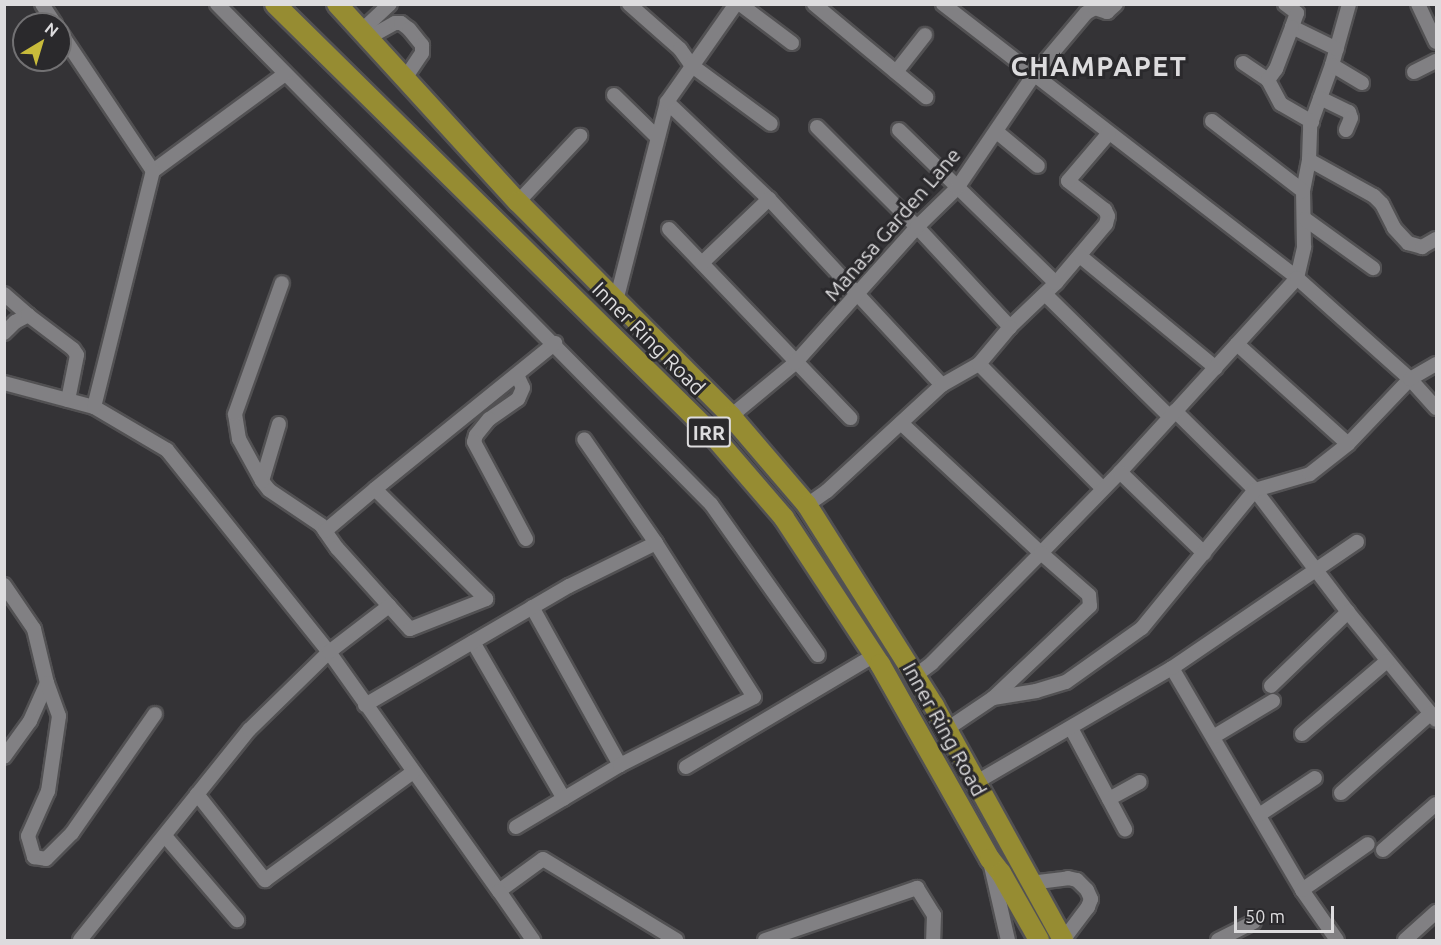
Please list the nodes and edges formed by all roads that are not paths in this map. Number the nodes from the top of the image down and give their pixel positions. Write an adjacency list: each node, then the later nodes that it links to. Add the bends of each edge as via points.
1 (217, 4): 27 (street)
2 (275, 4): 110 (highway, Inner Ring Road / IRR, via 711,434 784,518)
3 (337, 4): 15 (highway, Inner Ring Road / IRR)
4 (390, 4): 15 (street)
5 (630, 4): 23 (street)
6 (738, 4): 18 (street); 23 (street)
7 (814, 4): 25 (street)
8 (943, 4): 28 (street)
9 (1116, 4): 12 (street, Manasa Garden Lane, via 1107,12)
10 (1285, 4): 14 (street, via 1296,13)
11 (1418, 4): 17 (street)
12 (1094, 6): 28 (street, Manasa Garden Lane)
13 (1345, 6): 19 (street)
14 (1292, 27): 19 (street); 30 (street)
15 (365, 34): 29 (highway, Inner Ring Road / IRR); 29 (street, via 394,23 409,29 422,45 422,53)
16 (925, 35): 25 (street)
17 (1437, 42)
18 (792, 43)
19 (1336, 49): 24 (street)
20 (72, 50): 48 (street)
21 (1437, 61): 26 (street)
22 (1243, 63): 30 (street)
23 (692, 65): 35 (street); 38 (street)
24 (1332, 65): 31 (street); 34 (street)
25 (896, 72): 33 (street)
26 (1414, 72)
27 (285, 74): 48 (street); 70 (street)
28 (1033, 76): 42 (street, Manasa Garden Lane); 43 (street)
29 (406, 77): 52 (highway, Inner Ring Road / IRR)
30 (1268, 80): 37 (street, via 1281,104)
31 (1362, 83)
32 (614, 95): 45 (street)
33 (926, 97)
34 (1320, 98): 37 (street); 41 (street, via 1349,112)
35 (667, 102): 45 (street); 51 (street)
36 (1212, 121): 50 (street)
37 (1311, 122): 46 (street)
38 (771, 124)
39 (817, 127): 54 (street)
40 (899, 130): 49 (street)
41 (1346, 130)
42 (997, 132): 47 (street); 49 (street, Manasa Garden Lane)
43 (1109, 133): 57 (street, via 1068,181 1108,216); 60 (street)
44 (580, 136): 52 (street)
45 (657, 137): 66 (street)
46 (1309, 160): 50 (street); 56 (street, via 1374,196 1408,243 1422,247)
47 (1038, 166)
48 (153, 171): 81 (street)
49 (957, 188): 54 (street, Manasa Garden Lane); 61 (street)
50 (1303, 192): 53 (street)
51 (769, 199): 58 (street); 65 (street)
52 (518, 202): 66 (highway, Inner Ring Road / IRR)
53 (1305, 219): 59 (street); 60 (street)
54 (917, 227): 65 (street, Manasa Garden Lane); 68 (street)
55 (669, 229): 58 (street)
56 (1437, 239)
57 (1080, 256): 61 (street); 75 (street)
58 (702, 263): 72 (street)
59 (1372, 268)
60 (1297, 278): 71 (street); 77 (street)
61 (1056, 283): 64 (street)
62 (282, 284): 91 (street, via 235,414 239,439)
63 (4, 294): 67 (street)
64 (1045, 294): 68 (street); 83 (street)
65 (858, 296): 72 (street, Manasa Garden Lane); 79 (street)
66 (616, 301): 84 (highway, Inner Ring Road / IRR)
67 (28, 315): 69 (street); 80 (street, via 77,355)
68 (1010, 327): 73 (street)
69 (4, 333)
70 (555, 344): 76 (street); 109 (street, via 711,504)
71 (1237, 344): 75 (street); 89 (street)
72 (795, 363): 84 (street, Manasa Garden Lane); 85 (street)
73 (979, 364): 79 (street); 93 (street)
74 (1437, 364): 77 (street)
75 (1216, 368): 83 (street)
76 (517, 375): 92 (street); 97 (street, via 523,388 521,394 489,419 474,442)
77 (1410, 379): 82 (street); 89 (street)
78 (4, 383): 80 (street)
79 (942, 385): 86 (street)
80 (68, 400): 81 (street)
81 (94, 407): 108 (street, via 167,450)
82 (1437, 408)
83 (1172, 413): 90 (street); 94 (street)
84 (731, 416): 95 (highway, Inner Ring Road / IRR)
85 (850, 418)
86 (901, 423): 95 (street); 100 (street)
87 (279, 424): 91 (street)
88 (584, 439): 99 (street)
89 (1348, 444): 94 (street, via 1310,474)
90 (1120, 472): 93 (street); 101 (street)
91 (262, 481): 96 (street)
92 (375, 489): 96 (street); 104 (street, via 486,599 410,629)
93 (1103, 489): 100 (street)
94 (1255, 490): 101 (street); 102 (street)
95 (807, 505): 113 (highway, Inner Ring Road / IRR)
96 (325, 531): 104 (street)
97 (526, 539)
98 (1358, 542): 102 (street)
99 (656, 543): 105 (street); 126 (street, via 754,697)
100 (1041, 553): 113 (street); 116 (street, via 1089,595 1090,606)
101 (1204, 553): 116 (street, via 1142,628 1066,682)
102 (1318, 569): 106 (street); 112 (street)
103 (4, 585): 114 (street, via 34,629)
104 (389, 606): 108 (street)
105 (532, 607): 107 (street); 126 (street)
106 (1348, 612): 111 (street); 115 (street)
107 (473, 642): 118 (street); 134 (street)
108 (329, 652): 118 (street); 133 (street, via 249,730)
109 (818, 655)
110 (875, 655): 127 (street); 143 (highway, Inner Ring Road / IRR)
111 (1387, 661): 120 (street); 123 (street)
112 (1172, 668): 121 (street); 124 (street)
113 (915, 676): 122 (highway, Inner Ring Road / IRR)
114 (47, 683): 119 (street, via 59,716 48,791 28,836 34,856 46,859 72,833); 125 (street, via 30,722)
115 (1271, 686)
116 (993, 698): 122 (street)
117 (1273, 701): 124 (street)
118 (365, 705): 128 (street)
119 (155, 714)
120 (1434, 716): 132 (street)
121 (1071, 728): 131 (street); 135 (street)
122 (947, 729): 131 (highway, Inner Ring Road / IRR)
123 (1302, 734)
124 (1213, 737): 137 (street)
125 (4, 757)
126 (620, 765): 134 (street)
127 (686, 766)
128 (413, 772): 133 (street, via 265,880); 146 (street)
129 (1315, 778): 137 (street)
130 (1140, 782): 135 (street)
131 (975, 783): 144 (highway, Inner Ring Road / IRR)
132 (1341, 793)
133 (197, 794): 140 (street)
134 (564, 799): 138 (street)
135 (1109, 800): 139 (street)
136 (1437, 804): 142 (street)
137 (1258, 815): 145 (street)
138 (516, 827)
139 (1125, 829)
140 (165, 836): 148 (street); 150 (street)
141 (1368, 844): 145 (street)
142 (1383, 850)
143 (990, 859): 155 (street); 156 (highway, Inner Ring Road / IRR)
144 (1030, 883): 157 (highway, Inner Ring Road / IRR); 157 (street, via 1077,880 1087,890 1091,899 1088,907)
145 (1302, 890): 159 (street)
146 (499, 891): 151 (street); 152 (street, via 543,860)
147 (1436, 915): 160 (street)
148 (237, 920)
149 (1254, 922): 158 (street)
150 (81, 940)
151 (533, 940)
152 (676, 940)
153 (765, 940): 154 (street, via 917,888 934,915)
154 (933, 940)
155 (1008, 940)
156 (1039, 940)
157 (1063, 940)
158 (1218, 940)
159 (1337, 940)
160 (1405, 940)

